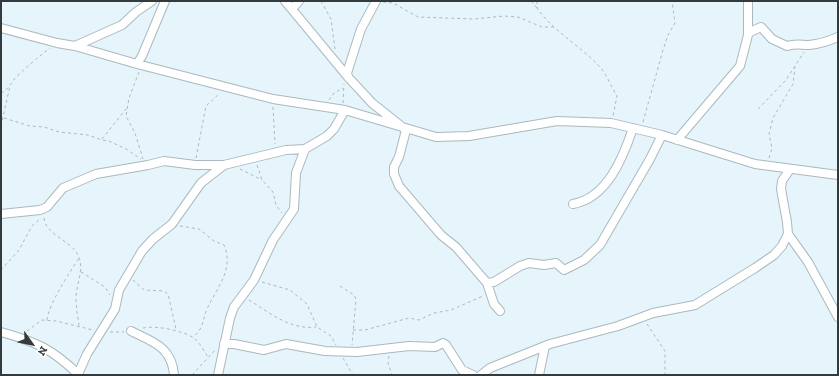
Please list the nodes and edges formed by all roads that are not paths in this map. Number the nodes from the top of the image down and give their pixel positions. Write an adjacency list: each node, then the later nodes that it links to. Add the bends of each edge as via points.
1 (152, 1): 11 (street, via 122,25)
2 (165, 1): 12 (street)
3 (285, 1): 7 (street)
4 (299, 1): 7 (street)
5 (378, 1): 13 (street, via 356,41)
6 (748, 1): 9 (street)
7 (292, 9): 13 (street)
8 (1, 28): 11 (street)
9 (748, 33): 10 (street, via 761,27 772,39 784,45 808,45); 18 (street, via 736,73 727,80)
10 (838, 37)
11 (75, 46): 12 (street)
12 (139, 65): 14 (street, via 273,99)
13 (348, 77): 16 (street, via 372,103)
14 (342, 110): 16 (street); 19 (street, via 334,129)
15 (636, 129): 16 (street, via 611,123 557,121 469,136 436,137); 17 (street); 23 (street, via 600,190 584,202)
16 (406, 130): 26 (street, via 394,167 399,186)
17 (662, 135): 18 (street); 26 (street, via 600,244 584,260 567,270 556,263 529,263 494,282)
18 (677, 140): 21 (street, via 755,164)
19 (304, 149): 20 (street); 31 (street, via 296,173 294,209 230,318)
20 (228, 164): 24 (street, via 195,165 164,160 148,166 96,174 63,188 40,210); 34 (street, via 201,183 172,224 147,244 119,290 115,309 87,354)
21 (790, 169): 22 (street); 25 (street, via 782,181 781,189)
22 (838, 175)
23 (573, 204)
24 (1, 214)
25 (788, 234): 28 (street, via 808,262); 32 (street, via 774,255 705,300)
26 (487, 283): 27 (street)
27 (500, 311)
28 (837, 314)
29 (132, 331): 35 (street, via 166,350)
30 (1, 332): 34 (street, via 49,349)
31 (224, 345): 36 (street); 37 (street, via 234,344 264,350 286,344 325,351 353,351 409,346 435,347 445,344 462,370)
32 (545, 346): 33 (street); 39 (street)
33 (493, 372): 38 (street)
34 (79, 375)
35 (174, 375)
36 (218, 375)
37 (473, 375)
38 (481, 375)
39 (539, 375)

